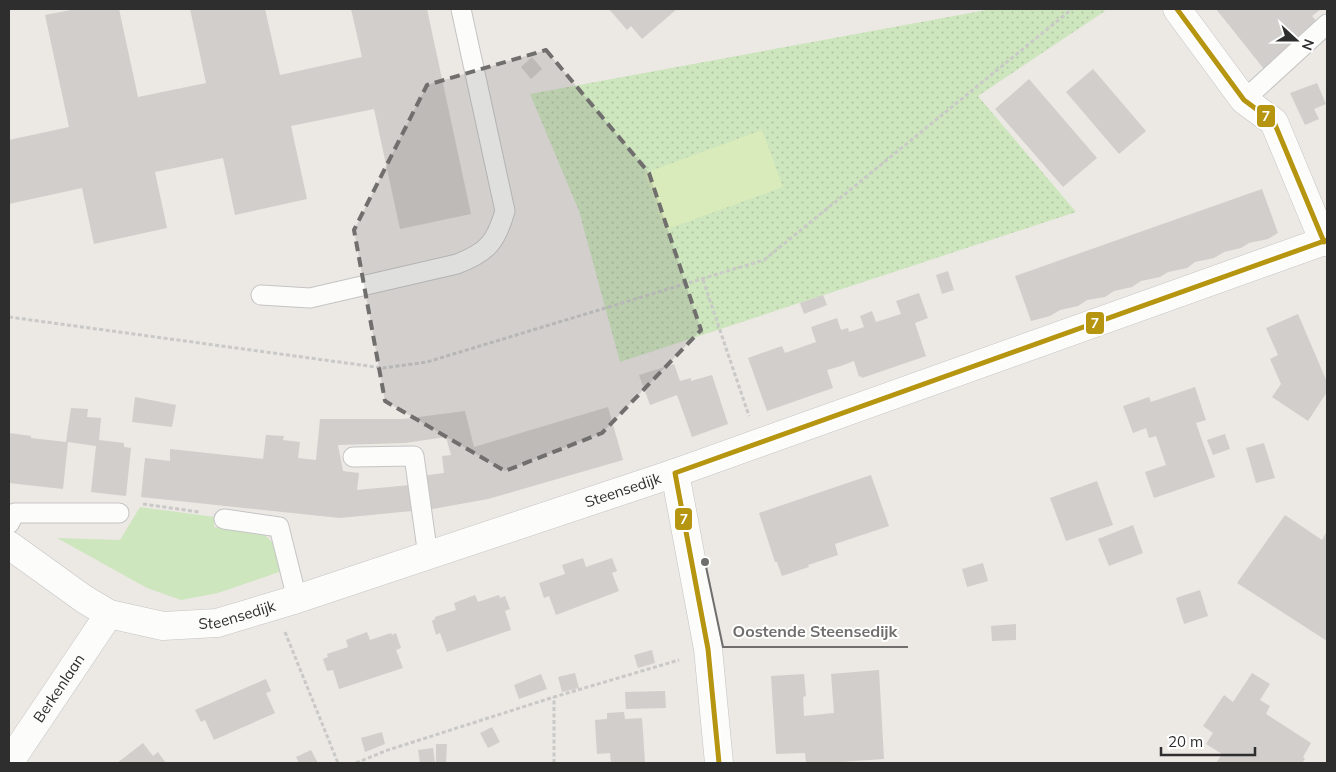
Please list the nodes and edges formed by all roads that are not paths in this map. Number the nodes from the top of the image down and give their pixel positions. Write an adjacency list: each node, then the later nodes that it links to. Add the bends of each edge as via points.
1 (461, 9): 6 (lane, via 505,211 490,245 476,257 457,264 310,298)
2 (1177, 9): 4 (street)
3 (1327, 24): 4 (lane)
4 (1244, 100): 5 (street, via 1274,122)
5 (1325, 241): 8 (street, Steensedijk)
6 (261, 295)
7 (353, 457): 13 (lane, via 414,456)
8 (676, 474): 13 (street, Steensedijk); 17 (street, via 708,649)
9 (119, 513): 11 (lane, via 15,513)
10 (224, 519): 14 (lane, via 279,527)
11 (9, 524)
12 (9, 544): 15 (street, Steensedijk)
13 (428, 556): 14 (street, Steensedijk)
14 (286, 603): 15 (street, Steensedijk, via 217,623 163,626)
15 (109, 614): 16 (street, Berkenlaan)
16 (9, 763)
17 (719, 763)

